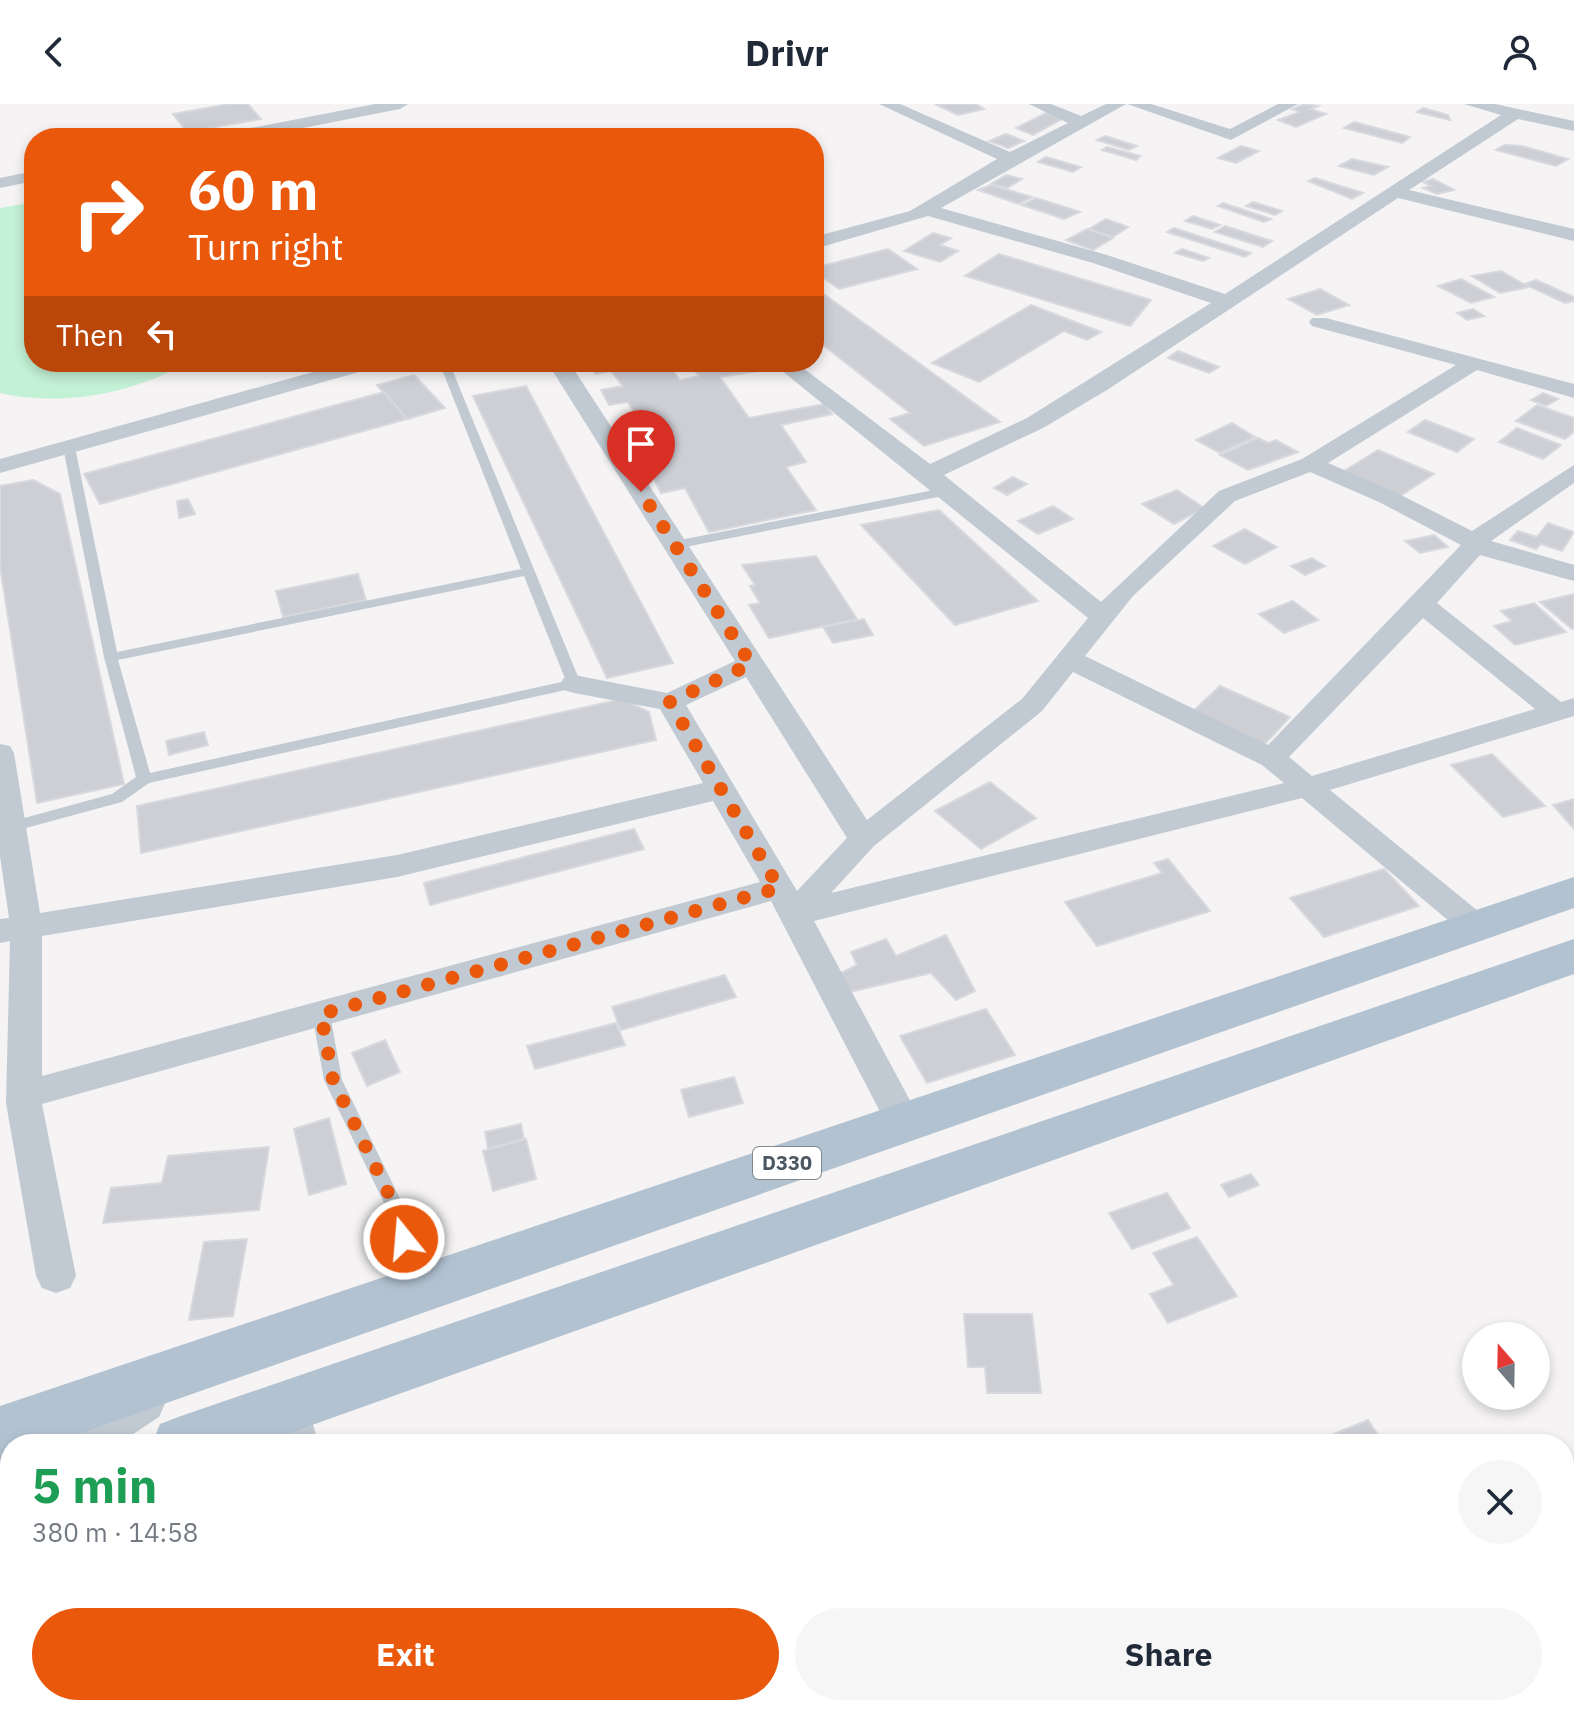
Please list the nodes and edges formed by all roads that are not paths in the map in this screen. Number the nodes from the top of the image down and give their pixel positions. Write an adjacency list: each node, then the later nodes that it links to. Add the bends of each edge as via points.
1 (400, 104): 11 (street)
2 (887, 104): 12 (street)
3 (1037, 104): 9 (street)
4 (1118, 104): 9 (street)
5 (1135, 104): 6 (street, via 1231,135)
6 (1290, 104)
7 (1479, 105): 8 (street)
8 (1514, 114): 10 (street); 15 (street)
9 (1081, 122): 12 (street)
10 (1574, 126)
11 (276, 128)
12 (1010, 159): 16 (street)
13 (24, 178): 14 (street)
14 (0, 183)
15 (1395, 192): 17 (street); 19 (street)
16 (925, 209): 18 (street); 19 (street)
17 (1574, 235)
18 (824, 240)
19 (1226, 301): 31 (street, via 1035,423)
20 (1319, 322): 21 (street)
21 (1474, 363): 26 (street); 28 (street)
22 (337, 372): 27 (street)
23 (448, 372): 35 (lane)
24 (564, 372): 34 (street)
25 (795, 372): 31 (street)
26 (1574, 391)
27 (69, 447): 29 (street); 39 (lane)
28 (1310, 464): 33 (street); 38 (street, via 1227,496)
29 (0, 466)
30 (1574, 472): 33 (street)
31 (928, 474): 32 (street)
32 (949, 491): 34 (lane); 38 (street)
33 (1476, 540): 36 (street, via 1495,553); 37 (street, via 1467,557)
34 (675, 545): 41 (street)
35 (530, 571): 39 (lane); 42 (lane)
36 (1574, 573)
37 (1422, 604): 44 (street); 46 (street)
38 (1103, 617): 40 (street)
39 (111, 657): 47 (lane)
40 (1069, 659): 46 (street); 51 (street, via 1032,705)
41 (751, 664): 43 (street); 51 (street)
42 (574, 684): 43 (street); 47 (lane)
43 (670, 702): 49 (street)
44 (1565, 709): 48 (street)
45 (0, 753): 50 (street)
46 (1272, 758): 48 (street)
47 (144, 779): 50 (lane, via 117,798)
48 (1304, 788): 53 (street); 54 (street)
49 (721, 789): 53 (street); 55 (street, via 397,866)
50 (11, 827): 55 (street)
51 (863, 839): 53 (street)
52 (1574, 892): 54 (main road, D330)
53 (787, 901): 57 (street); 59 (street)
54 (1473, 924): 59 (main road, D330)
55 (13, 929): 58 (street)
56 (1574, 956): 63 (main road)
57 (321, 1014): 58 (street); 61 (lane, via 333,1080 398,1213)
58 (24, 1095): 60 (street)
59 (904, 1123): 61 (main road, D330)
60 (56, 1276)
61 (416, 1291): 62 (main road, D330)
62 (185, 1370): 64 (main road, D330); 65 (street)
63 (293, 1426): 66 (main road); 67 (street)
64 (0, 1434)
65 (85, 1434)
66 (243, 1434)
67 (267, 1434)

